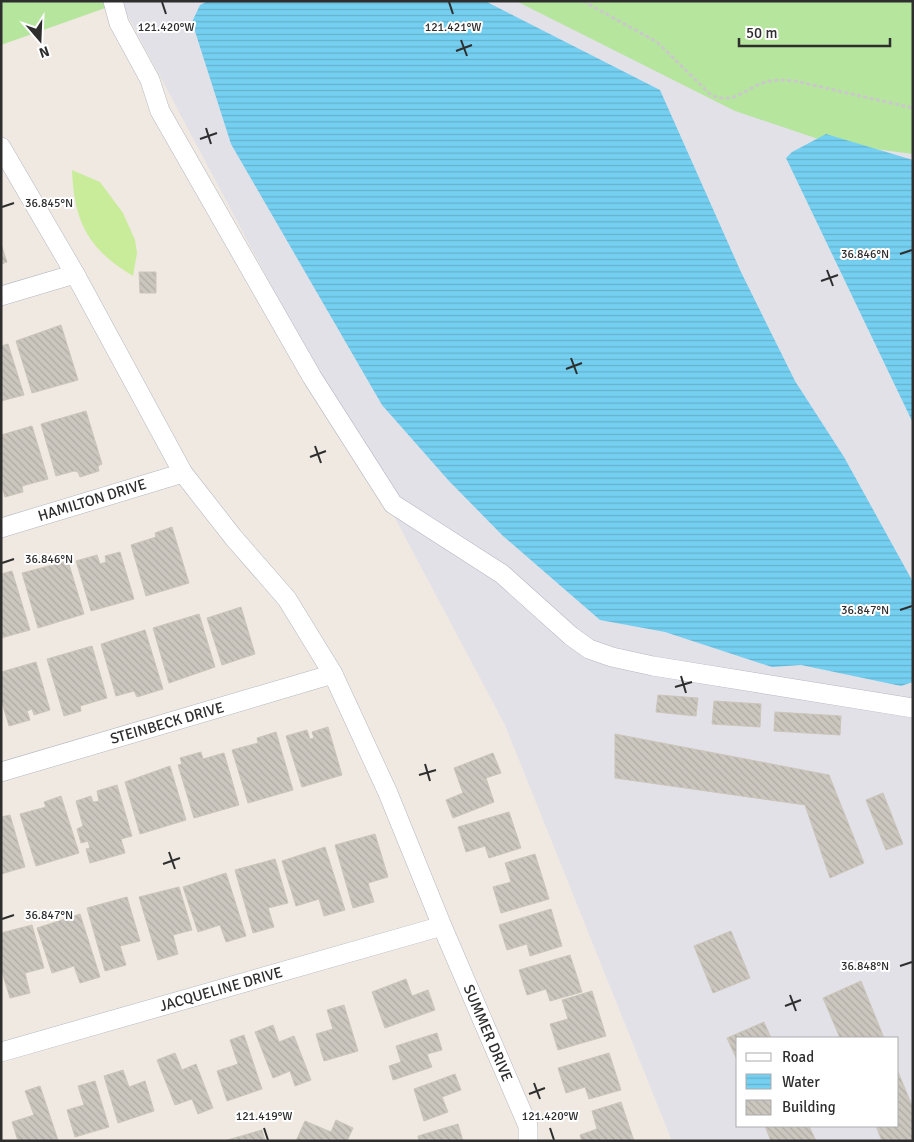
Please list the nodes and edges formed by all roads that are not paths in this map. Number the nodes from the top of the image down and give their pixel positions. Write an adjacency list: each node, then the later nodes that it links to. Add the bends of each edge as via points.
1 (113, 1): 8 (street, via 119,23 150,80 160,111 312,377 393,504 502,574 589,649 612,658 653,666)
2 (1, 147): 3 (street, SUMMER DRIVE)
3 (75, 274): 4 (street); 5 (street, SUMMER DRIVE)
4 (1, 296)
5 (183, 473): 6 (street, HAMILTON DRIVE); 7 (street, SUMMER DRIVE, via 287,599)
6 (1, 528)
7 (333, 674): 9 (street, STEINBECK DRIVE); 10 (street, SUMMER DRIVE, via 388,792)
8 (913, 708)
9 (1, 772)
10 (442, 926): 11 (street, JACQUELINE DRIVE); 12 (street, SUMMER DRIVE, via 528,1126)
11 (1, 1052)
12 (528, 1141)

